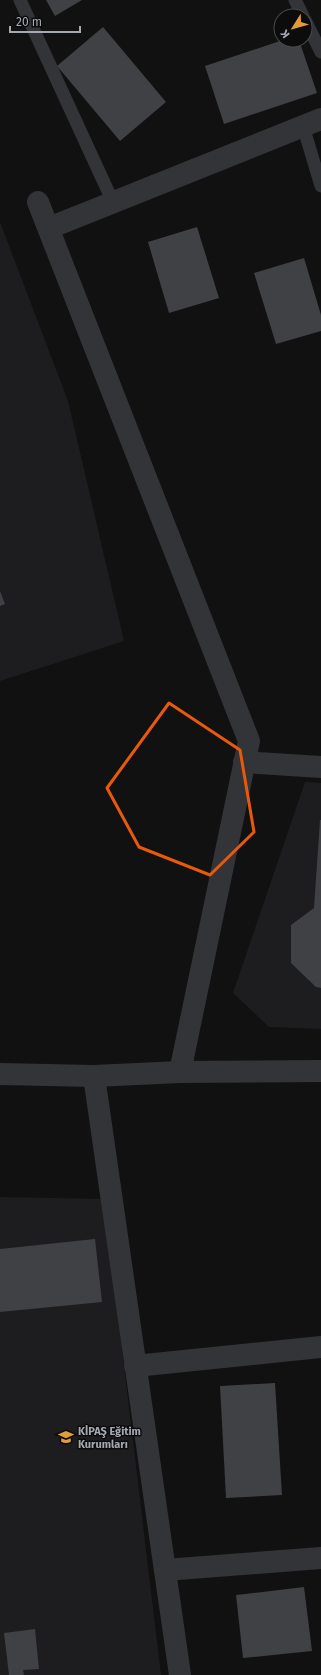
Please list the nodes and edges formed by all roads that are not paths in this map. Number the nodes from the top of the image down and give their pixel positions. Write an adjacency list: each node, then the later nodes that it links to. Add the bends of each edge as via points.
1 (20, 0): 7 (lane)
2 (313, 36): 3 (lane)
3 (321, 52)
4 (312, 123): 5 (lane); 7 (street)
5 (321, 186)
6 (38, 202): 8 (street)
7 (113, 202): 8 (street)
8 (49, 228): 9 (street, via 249,741)
9 (244, 762): 10 (street); 12 (street)
10 (321, 767)
11 (321, 1071): 12 (street)
12 (180, 1072): 14 (street)
13 (0, 1074): 14 (street)
14 (94, 1076): 16 (street)
15 (321, 1347): 16 (street)
16 (136, 1366): 18 (street)
17 (321, 1558): 18 (street)
18 (165, 1570): 19 (street)
19 (180, 1675)

